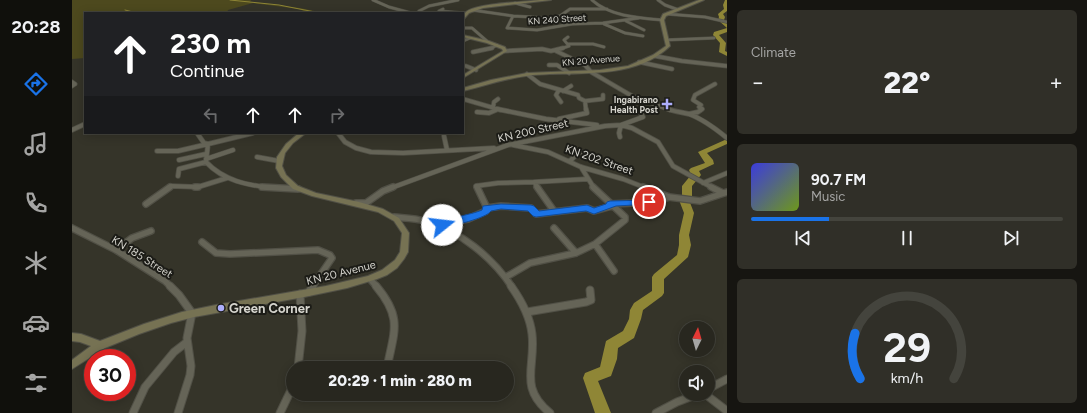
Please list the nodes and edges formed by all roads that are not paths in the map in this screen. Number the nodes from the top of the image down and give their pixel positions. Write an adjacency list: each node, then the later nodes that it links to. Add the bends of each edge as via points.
1 (373, 0): 14 (street)
2 (458, 0): 15 (street, via 429,6)
3 (549, 0): 8 (main road)
4 (592, 0): 11 (street, via 596,5)
5 (696, 0): 6 (street)
6 (702, 0): 13 (main road)
7 (659, 2): 13 (street)
8 (515, 3): 9 (street); 12 (main road)
9 (530, 7)
10 (443, 9): 16 (street, via 439,11)
11 (607, 9): 20 (street, via 570,9 560,16 549,18); 22 (street)
12 (472, 10): 18 (main road); 20 (street, KN 240 Street)
13 (676, 10): 19 (main road)
14 (407, 12)
15 (420, 12)
16 (451, 12)
17 (464, 13): 18 (street)
18 (468, 13): 21 (main road)
19 (667, 14): 23 (main road); 25 (street)
20 (513, 16): 26 (street, KN 240 Street, via 507,28 537,30 572,24)
21 (464, 18)
22 (640, 18): 23 (street); 24 (street, KN 240 Street)
23 (662, 20): 34 (main road)
24 (625, 21): 26 (street, KN 240 Street); 28 (street)
25 (726, 21)
26 (604, 23): 30 (street, via 625,33)
27 (464, 28): 36 (street, via 472,28)
28 (644, 30)
29 (464, 36): 32 (main road)
30 (643, 36)
31 (568, 37): 37 (street, via 564,40)
32 (470, 38): 35 (street); 36 (main road)
33 (714, 38): 34 (street)
34 (666, 40): 43 (main road, KN 20 Avenue, via 668,46)
35 (464, 41)
36 (488, 42): 38 (main road)
37 (568, 44): 39 (street, via 593,44); 41 (street, via 569,46)
38 (497, 45): 40 (main road); 42 (street)
39 (604, 47)
40 (505, 51): 41 (street); 49 (main road)
41 (556, 51): 50 (street, via 585,65)
42 (473, 52)
43 (655, 56): 44 (main road, KN 20 Avenue); 47 (street)
44 (639, 62): 48 (street); 50 (main road, KN 20 Avenue, via 628,67)
45 (549, 65): 51 (street, via 557,65)
46 (466, 66): 49 (street)
47 (727, 66)
48 (672, 69)
49 (476, 70): 53 (main road)
50 (591, 72): 51 (main road, KN 20 Avenue); 63 (street)
51 (569, 73): 52 (main road, KN 20 Avenue)
52 (527, 74): 58 (main road, KN 20 Avenue); 59 (street, via 540,84)
53 (464, 76)
54 (72, 82): 56 (street, via 75,84)
55 (715, 84): 68 (street, via 695,95 693,100 701,105 699,107 702,109)
56 (72, 86)
57 (571, 86): 59 (street)
58 (464, 90)
59 (561, 90): 64 (street, via 578,94 579,98); 65 (street, via 556,95)
60 (603, 95): 64 (street, via 603,99)
61 (464, 99): 66 (street)
62 (498, 99): 66 (street, via 494,102)
63 (643, 100): 68 (street); 71 (street, via 642,117)
64 (585, 101): 69 (street, via 587,112)
65 (560, 102)
66 (494, 109): 67 (street, via 489,113); 69 (street, via 529,117)
67 (477, 112)
68 (689, 114): 80 (street)
69 (558, 119): 72 (street)
70 (84, 124): 73 (street)
71 (621, 125): 72 (street, KN 200 Street); 79 (street); 99 (street, KN 200 Street, via 640,131 658,142 673,166)
72 (605, 126): 82 (street, KN 200 Street)
73 (72, 130)
74 (198, 134): 81 (street, via 204,143)
75 (249, 134): 81 (street)
76 (302, 134): 91 (main road, via 288,144)
77 (339, 134): 85 (street, via 344,142 366,151 399,153)
78 (444, 136): 85 (street)
79 (620, 137)
80 (727, 138)
81 (208, 144): 86 (street, via 178,151); 89 (street)
82 (508, 145): 83 (street, KN 200 Street); 92 (street, KN 202 Street, via 541,150)
83 (498, 148): 85 (street); 103 (street, KN 200 Street, via 383,191 366,203)
84 (233, 150): 89 (street)
85 (447, 150)
86 (158, 151)
87 (585, 152): 92 (street, via 578,153)
88 (257, 157): 91 (street)
89 (206, 158): 90 (street); 95 (street, via 179,169); 96 (street, via 211,169)
90 (179, 160)
91 (279, 161): 100 (main road, via 278,168 285,179)
92 (570, 161): 93 (street, KN 202 Street)
93 (581, 166): 97 (street); 102 (street, KN 202 Street, via 623,178)
94 (727, 173): 99 (street)
95 (178, 176)
96 (226, 178): 100 (street, via 277,189); 104 (street, via 198,188 171,186)
97 (588, 179): 98 (street); 105 (street)
98 (534, 182): 106 (street, via 476,186 482,192); 107 (street)
99 (703, 183): 101 (street, KN 200 Street)
100 (298, 189): 103 (main road, via 311,195)
101 (725, 192): 102 (street, KN 202 Street, via 700,201)
102 (669, 196): 105 (street, via 656,202)
103 (355, 203): 108 (main road)
104 (146, 204)
105 (611, 205): 107 (street, via 594,211 587,208); 114 (street, via 625,217 625,220)
106 (487, 208): 107 (street, via 531,208 536,214); 110 (street, via 483,213 447,223)
107 (554, 211)
108 (394, 217): 110 (street, via 422,220); 119 (main road, KN 20 Avenue, via 406,234 407,244 403,255 383,274)
109 (72, 228): 115 (street, KN 185 Street)
110 (440, 228): 118 (street, via 477,247)
111 (554, 228): 116 (street)
112 (151, 231): 115 (street, via 130,238)
113 (202, 242): 121 (street, via 216,253 318,250 330,255 332,258)
114 (595, 244): 116 (street); 117 (street)
115 (116, 250): 124 (street, KN 185 Street, via 165,281 179,294)
116 (576, 253): 118 (street, via 530,263)
117 (614, 272)
118 (506, 277): 123 (street)
119 (370, 278): 121 (main road, KN 20 Avenue); 129 (street, via 388,302 394,315)
120 (590, 290): 123 (street, via 591,300 586,302)
121 (309, 292): 122 (main road, KN 20 Avenue)
122 (300, 294): 124 (main road, KN 20 Avenue); 128 (street, via 303,342)
123 (527, 312): 140 (street, via 534,345 531,392 542,408)
124 (192, 313): 126 (street, via 187,330); 127 (main road, KN 20 Avenue)
125 (72, 337): 127 (main road)
126 (187, 342): 137 (street, via 174,352 145,387); 138 (street, via 190,377)
127 (101, 346): 130 (main road, KN 20 Avenue)
128 (299, 361)
129 (388, 361)
130 (72, 365)
131 (727, 379): 132 (street)
132 (715, 385)
133 (286, 401): 139 (street)
134 (680, 401): 141 (street)
135 (714, 401): 136 (street)
136 (727, 411)
137 (133, 413)
138 (178, 413)
139 (280, 413)
140 (550, 413)
141 (656, 413)

